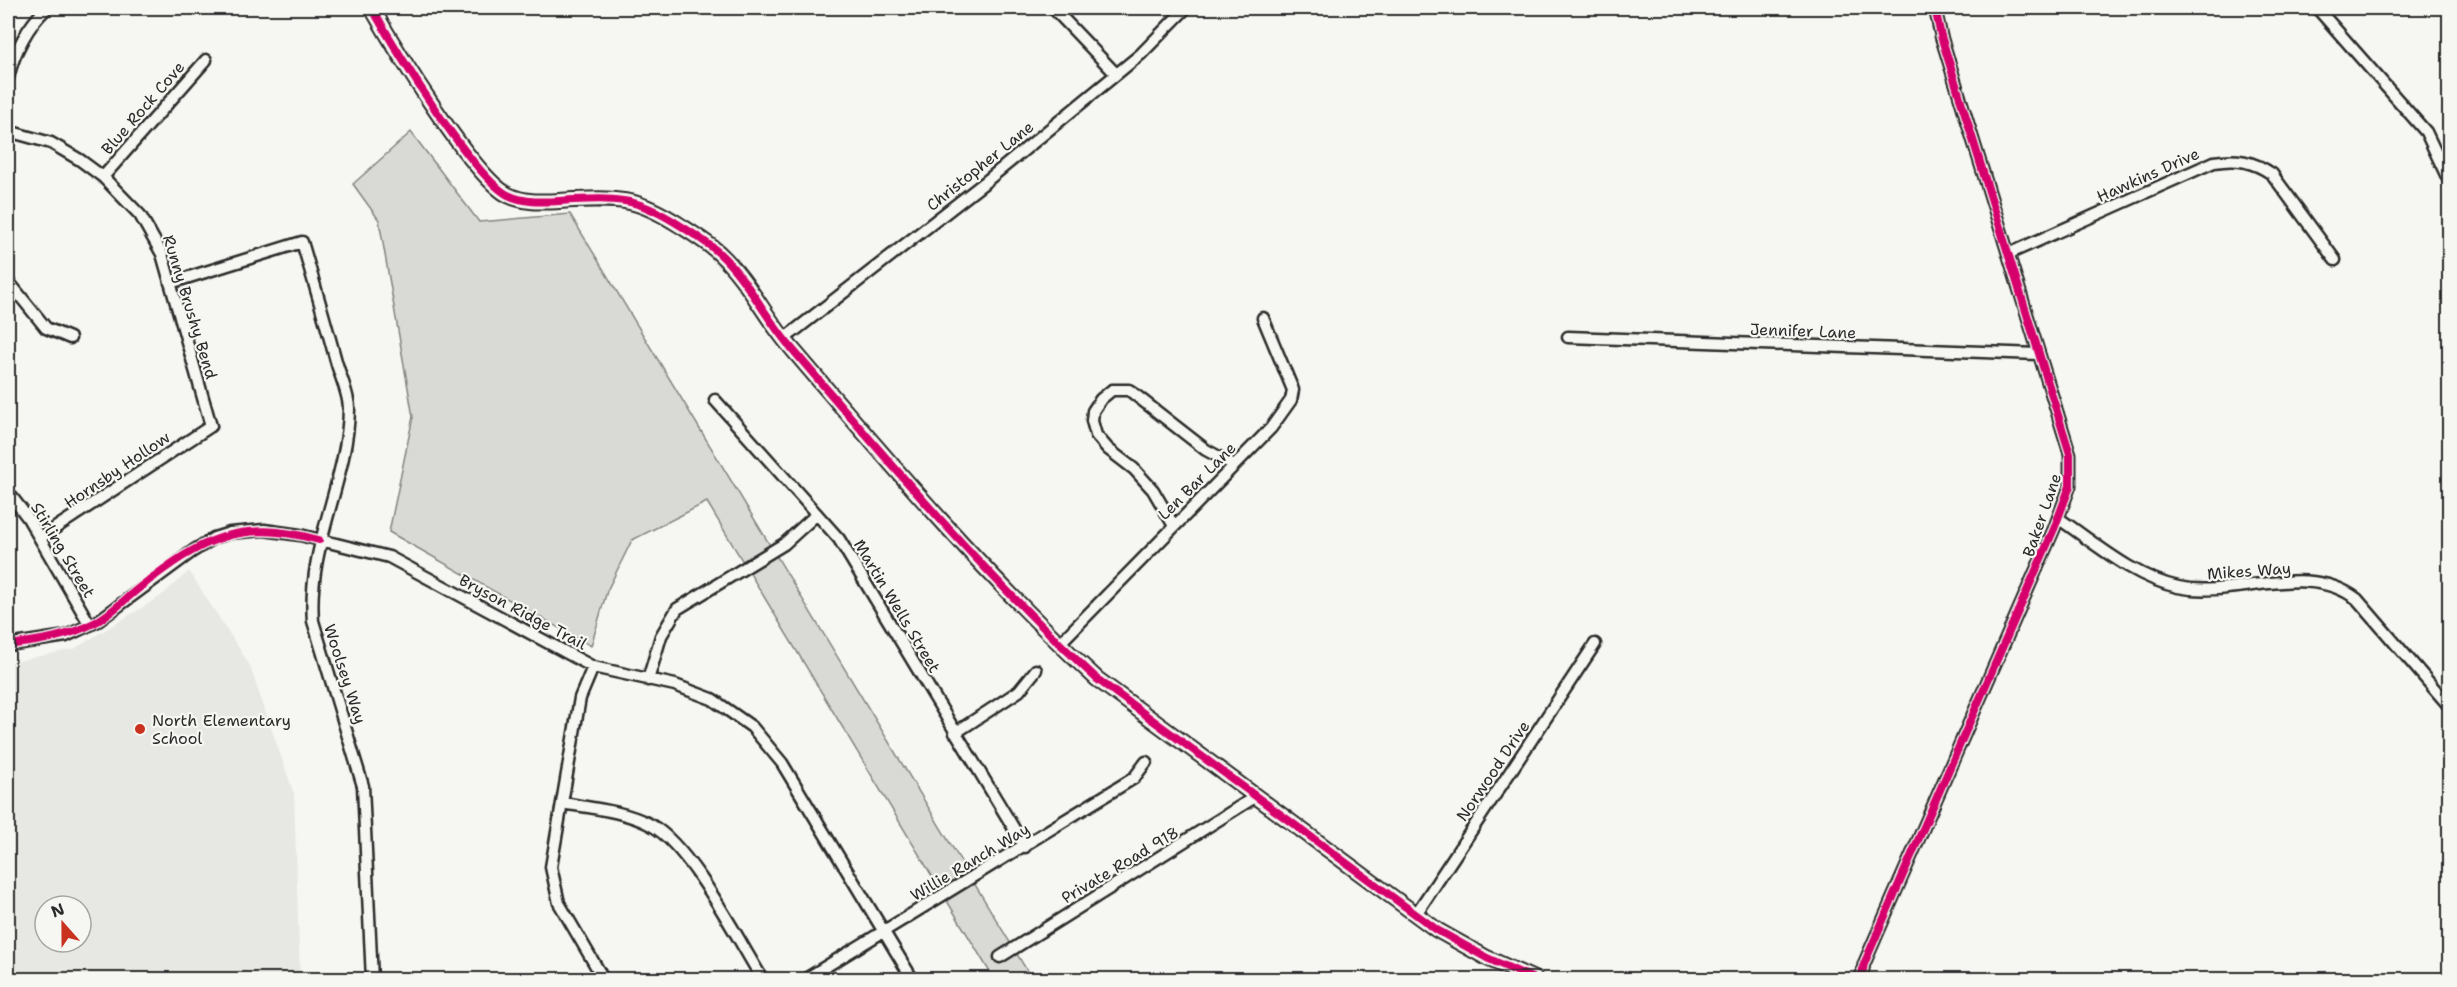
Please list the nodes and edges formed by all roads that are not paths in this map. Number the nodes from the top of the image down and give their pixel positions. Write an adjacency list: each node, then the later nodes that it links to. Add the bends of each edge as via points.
1 (47, 8): 9 (street, via 36,18 12,61)
2 (372, 8): 20 (street, via 491,184 524,200 618,199 661,212 721,255)
3 (1053, 8): 8 (street)
4 (1186, 8): 8 (street, Christopher Lane, via 1142,54)
5 (1935, 8): 13 (street, Baker Lane)
6 (2317, 8): 12 (street, via 2426,132)
7 (206, 60): 11 (street, Blue Rock Cove)
8 (1116, 74): 20 (street, Christopher Lane)
9 (8, 78)
10 (8, 131): 11 (street, Runny Brushy Bend, via 51,142)
11 (103, 177): 16 (street, Runny Brushy Bend, via 140,215 153,235)
12 (2450, 183)
13 (2008, 254): 14 (street, Hawkins Drive, via 2214,162 2236,160 2272,174); 21 (street, Baker Lane)
14 (2335, 260)
15 (8, 281): 19 (street, via 46,328)
16 (170, 283): 23 (street, Runny Brushy Bend); 30 (street, Woolsey Way, via 302,242 349,407 346,442)
17 (1263, 318): 24 (street, Len Bar Lane, via 1291,382 1291,400)
18 (1568, 337): 21 (street, Jennifer Lane)
19 (70, 338)
20 (784, 339): 32 (street, via 924,499)
21 (2038, 354): 27 (street, Baker Lane, via 2071,460 2070,486)
22 (715, 400): 26 (street, Martin Wells Street)
23 (211, 426): 29 (street, Hornsby Hollow)
24 (1234, 465): 28 (street, Len Bar Lane); 28 (street, via 1206,450 1129,390 1112,390 1101,399 1092,421 1096,435 1153,490)
25 (8, 492): 29 (street, Stirling Street)
26 (817, 514): 37 (street, via 784,544 677,609 661,636); 39 (street, Martin Wells Street, via 840,539)
27 (2058, 518): 38 (street, Mikes Way, via 2139,573 2177,586 2217,590 2318,582 2335,586 2357,599); 53 (street, Baker Lane, via 1864,964)
28 (1174, 526): 32 (street, Len Bar Lane)
29 (40, 538): 31 (street, Stirling Street)
30 (320, 540): 31 (street, Bryson Ridge Trail, via 264,530 214,538); 35 (street, Bryson Ridge Trail, via 389,557); 47 (street, Woolsey Way, via 313,621 363,786)
31 (90, 625): 34 (street, Bryson Ridge Trail, via 66,636)
32 (1059, 644): 41 (street, via 1097,679)
33 (1594, 644): 44 (street, Norwood Drive)
34 (8, 645)
35 (593, 667): 37 (street, Bryson Ridge Trail); 42 (street, via 580,698)
36 (1036, 670): 39 (street, via 1019,691)
37 (648, 680): 45 (street, Bryson Ridge Trail, via 712,699 752,727 782,763)
38 (2450, 707)
39 (955, 733): 43 (street, Martin Wells Street)
40 (1146, 762): 43 (street, Willie Ranch Way, via 1134,778)
41 (1255, 796): 44 (street); 46 (street, Private Road 918)
42 (562, 803): 48 (street, via 551,867 553,887); 49 (street, via 634,818 672,839)
43 (1025, 847): 45 (street, Willie Ranch Way)
44 (1416, 914): 52 (street, via 1457,942)
45 (884, 932): 50 (street, Willie Ranch Way); 51 (street, Bryson Ridge Trail)
46 (1000, 957)
47 (372, 980)
48 (604, 980)
49 (763, 980)
50 (804, 980)
51 (913, 980)
52 (1536, 980)
53 (1861, 980)

